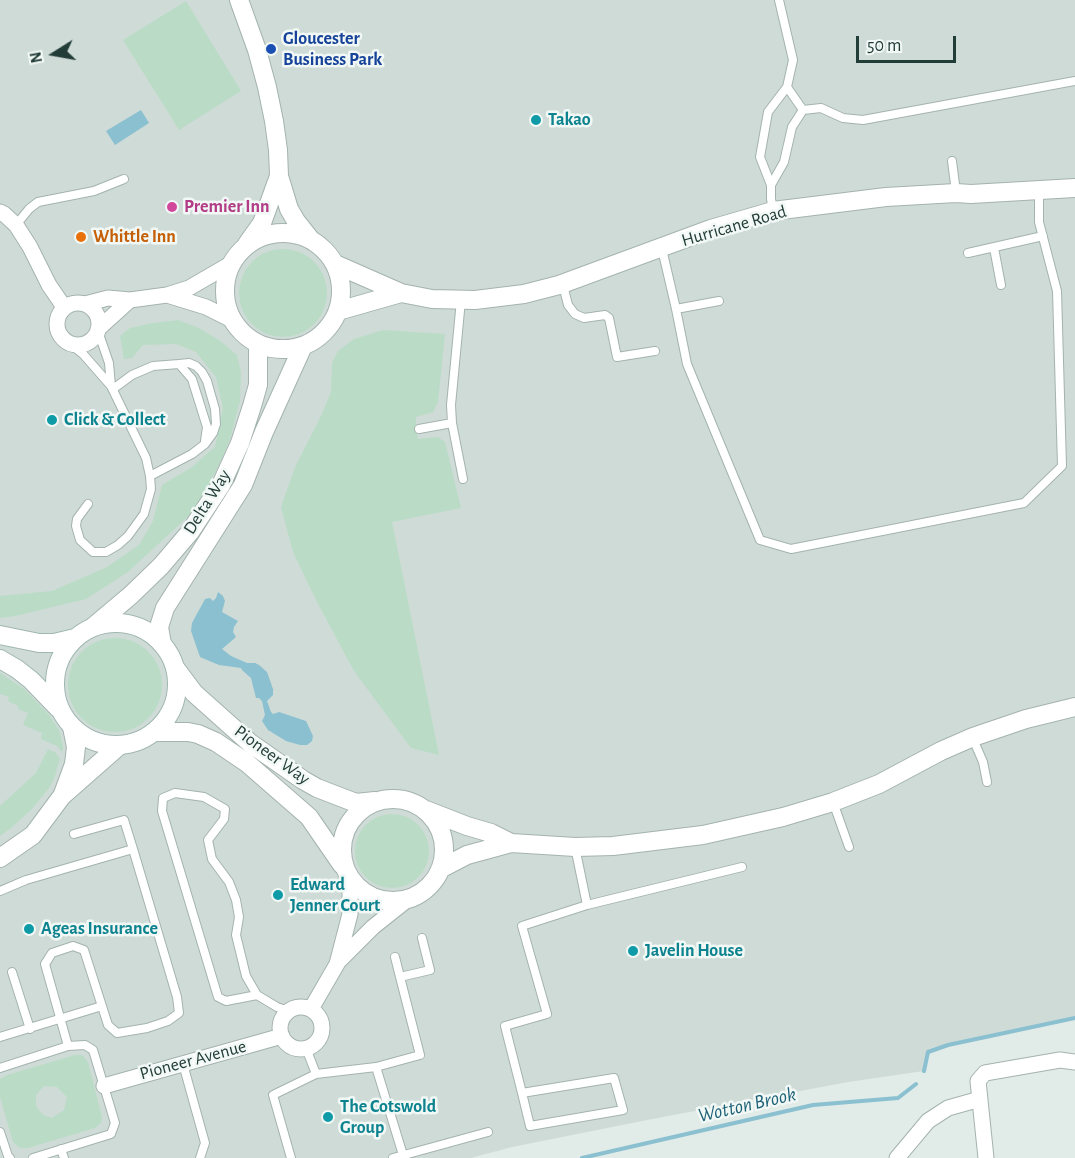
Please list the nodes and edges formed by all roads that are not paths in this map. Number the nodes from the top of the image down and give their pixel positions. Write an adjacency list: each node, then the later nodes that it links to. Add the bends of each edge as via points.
1 (239, 0): 7 (street, via 267,87)
2 (780, 0): 4 (lane, via 793,60)
3 (1075, 81): 5 (lane, via 863,120 843,118 821,108)
4 (787, 87): 5 (lane); 9 (lane, via 768,112 760,157)
5 (803, 110): 9 (lane, via 792,127 784,162)
6 (952, 161): 12 (lane)
7 (279, 176): 17 (street, via 289,209); 19 (street, via 262,223)
8 (124, 179): 15 (lane, via 94,191 39,202)
9 (771, 185): 13 (lane)
10 (1075, 188): 11 (street, Hurricane Road)
11 (1039, 190): 12 (street, Hurricane Road); 16 (lane)
12 (956, 193): 13 (street, Hurricane Road)
13 (773, 211): 18 (street, Hurricane Road)
14 (0, 212): 15 (street)
15 (16, 225): 32 (street)
16 (1043, 236): 20 (lane); 33 (lane, via 1057,291 1062,466 1024,503 791,549 760,540 687,364)
17 (312, 241): 19 (street, via 295,234 277,233); 23 (street)
18 (661, 247): 24 (street, Hurricane Road); 33 (lane)
19 (244, 248): 22 (street)
20 (994, 248): 21 (lane); 25 (lane)
21 (968, 253)
22 (232, 263): 27 (street, via 189,288); 35 (street, via 226,282 226,302)
23 (335, 264): 26 (street, Hurricane Road); 34 (street, via 340,279)
24 (563, 283): 29 (street, Hurricane Road, via 524,294); 40 (lane, via 568,305 575,314 609,318 617,357)
25 (1001, 285)
26 (401, 294): 29 (street, Hurricane Road); 34 (street, Hurricane Road)
27 (167, 295): 28 (street); 35 (street)
28 (130, 300): 31 (street, via 108,298); 36 (street)
29 (461, 300): 43 (lane, via 451,405)
30 (719, 301): 33 (lane)
31 (85, 304): 32 (street); 36 (street, via 98,317)
32 (64, 307): 37 (street, via 56,324)
33 (676, 309)
34 (338, 311): 39 (street, via 330,326)
35 (232, 320): 38 (street)
36 (98, 330): 37 (street, via 86,343); 42 (lane)
37 (69, 343): 42 (lane)
38 (258, 344): 39 (street, via 288,350); 49 (street, Delta Way, via 258,385 240,443 221,485 190,532 161,566)
39 (303, 346): 52 (street, Delta Way, via 243,485 165,608 159,627)
40 (655, 351)
41 (179, 364): 42 (lane, via 153,366); 45 (lane, via 195,388 207,427); 45 (lane, via 196,366 207,381 217,416 213,433)
42 (112, 388): 46 (lane, via 146,458)
43 (453, 423): 44 (lane); 47 (lane)
44 (419, 429)
45 (205, 444): 46 (lane)
46 (150, 476): 48 (lane, via 151,489 144,514 118,546 106,552 93,552 80,540 77,519)
47 (463, 479)
48 (88, 504)
49 (93, 627): 51 (street); 52 (street, via 119,623 135,626)
50 (0, 635): 51 (street, via 39,643)
51 (75, 638): 56 (street, via 56,672 55,693)
52 (162, 644): 54 (street)
53 (0, 659): 56 (street, via 31,680)
54 (176, 669): 58 (street, via 174,704); 63 (street, Pioneer Way, via 194,693 250,743 303,780 356,803)
55 (1075, 707): 59 (street)
56 (61, 712): 57 (street)
57 (72, 727): 60 (street, via 86,738); 62 (street, via 74,764)
58 (154, 732): 60 (street); 74 (street, Pioneer Way, via 198,734 247,763 309,817)
59 (973, 737): 61 (lane); 64 (street, via 879,784)
60 (120, 745): 62 (street)
61 (987, 782)
62 (62, 796): 71 (street, via 33,835)
63 (389, 800): 65 (street); 74 (street, via 366,807 350,823 342,845)
64 (833, 802): 68 (street, via 703,835); 69 (lane)
65 (421, 808): 67 (street); 73 (street, via 439,829 443,842)
66 (74, 834): 70 (lane, via 124,820)
67 (512, 843): 68 (street); 73 (street, via 467,855)
68 (575, 847): 77 (lane)
69 (849, 847)
70 (133, 849): 75 (lane); 84 (lane, via 179,1013 147,1028 117,1033 108,1025)
71 (0, 858)
72 (742, 867): 77 (lane)
73 (440, 869): 76 (street, via 427,888)
74 (347, 873): 76 (street, via 361,890 375,898); 80 (street, via 350,914)
75 (0, 891)
76 (407, 900): 80 (street)
77 (587, 905): 99 (lane, via 522,926 547,1014 505,1026)
78 (422, 938): 82 (lane, via 430,970)
79 (395, 957): 82 (lane)
80 (337, 963): 85 (street)
81 (12, 972): 88 (lane)
82 (400, 977): 95 (lane, via 420,1055)
83 (257, 995): 83 (lane, via 226,1001 218,997 162,811 163,798 175,792 204,797 225,809 224,819 208,840 212,859 229,882 236,900 236,935 246,976); 86 (lane)
84 (102, 1006): 87 (lane); 87 (lane, via 84,950 73,946 52,953 45,964)
85 (311, 1010): 86 (street, via 300,1007); 92 (street, via 320,1018 322,1030 317,1042)
86 (288, 1011): 89 (street, via 281,1022)
87 (61, 1020): 88 (lane); 91 (lane)
88 (30, 1029): 90 (lane)
89 (282, 1036): 92 (street, via 289,1045); 94 (street, Pioneer Avenue)
90 (0, 1037)
91 (68, 1046): 96 (lane); 98 (lane, via 93,1050)
92 (306, 1048): 97 (lane)
93 (1075, 1062): 100 (street, via 1060,1060 985,1073 978,1081)
94 (183, 1064): 98 (street, Pioneer Avenue); 108 (lane, via 205,1143)
95 (376, 1066): 97 (lane); 104 (lane)
96 (0, 1068)
97 (316, 1074): 109 (lane, via 273,1095)
98 (104, 1086): 103 (lane, via 115,1123 111,1134)
99 (522, 1093): 99 (lane, via 614,1078 623,1110 531,1126)
100 (980, 1099): 111 (street, via 948,1108 928,1121); 112 (street)
101 (0, 1132): 105 (lane)
102 (488, 1132): 104 (lane)
103 (61, 1149): 106 (lane); 107 (lane)
104 (403, 1155): 110 (lane)
105 (10, 1158)
106 (33, 1158)
107 (64, 1158)
108 (200, 1158)
109 (291, 1158)
110 (393, 1158)
111 (897, 1158)
112 (986, 1158)

